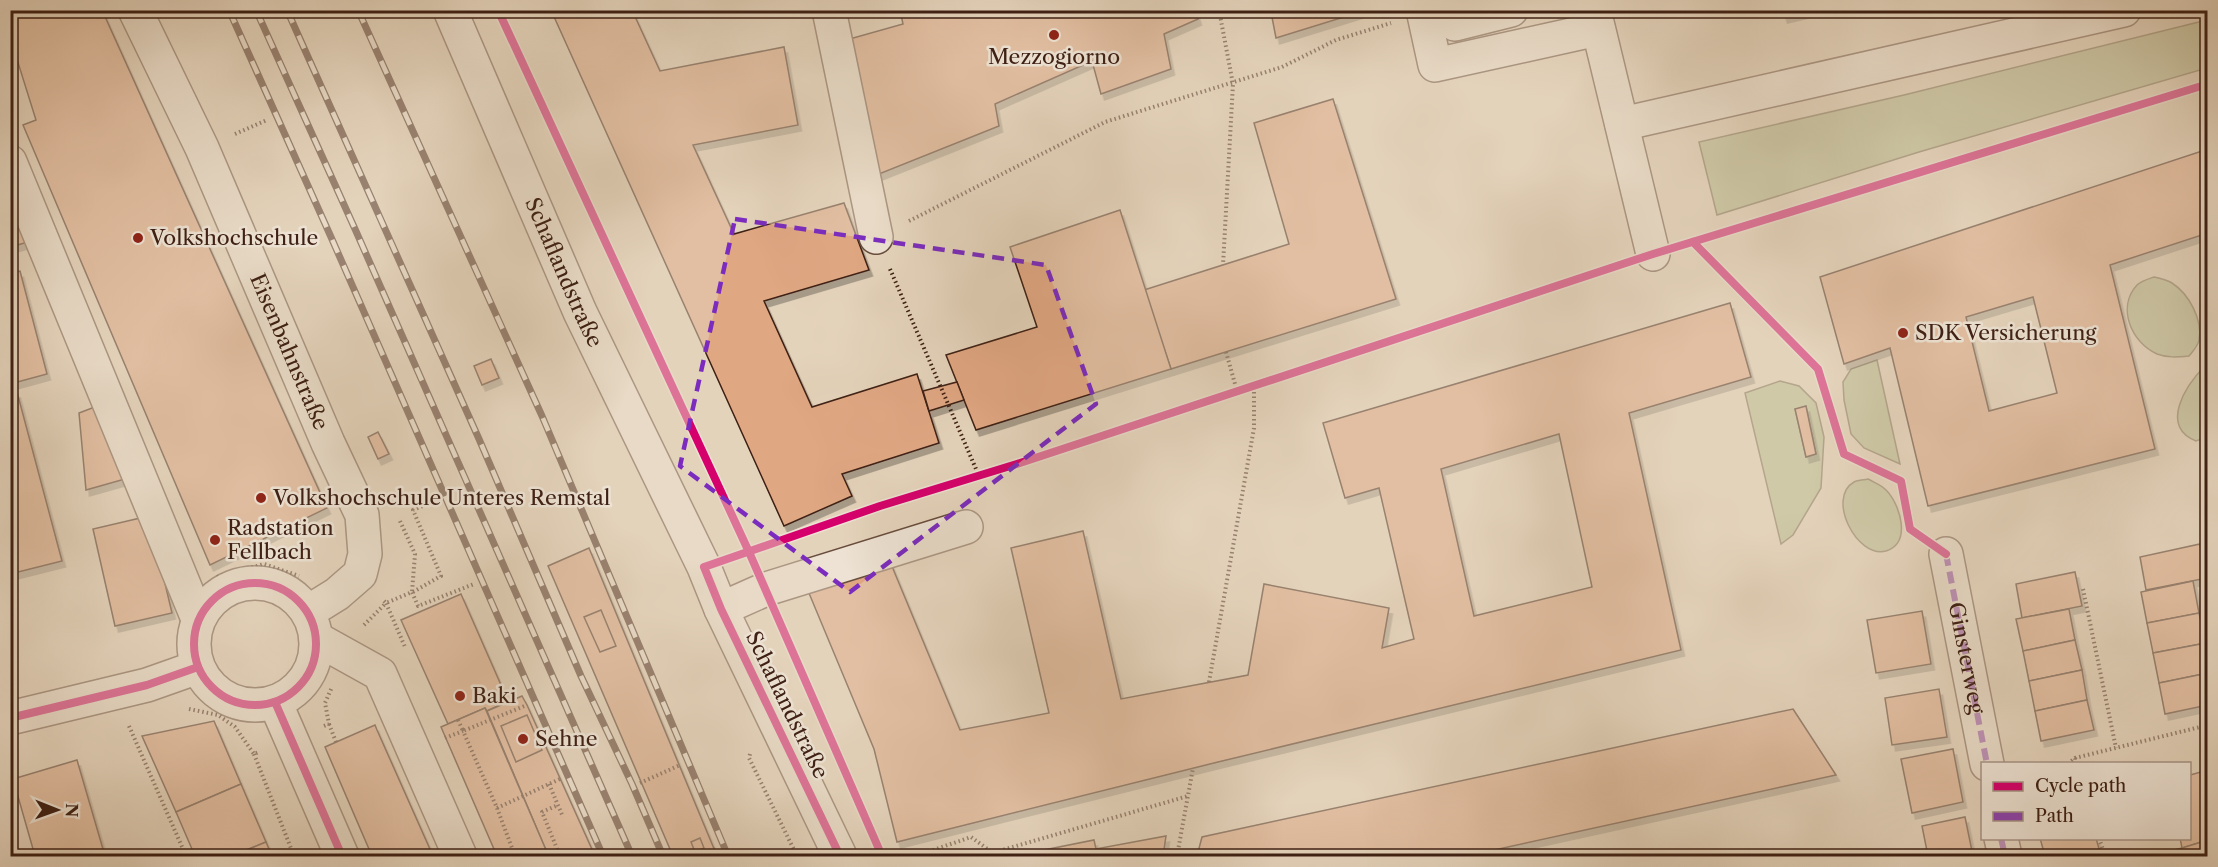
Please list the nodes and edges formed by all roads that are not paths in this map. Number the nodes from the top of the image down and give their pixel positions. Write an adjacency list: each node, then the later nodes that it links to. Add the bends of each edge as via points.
1 (135, 10): 17 (street, Eisenbahnstraße, via 202,148 362,515 365,554 360,574 337,594)
2 (450, 10): 15 (street, Schaflandstraße, via 580,312)
3 (829, 10): 11 (street)
4 (1511, 10): 8 (street)
5 (2124, 10): 9 (street)
6 (1423, 12): 7 (street, via 1435,65)
7 (1596, 20): 9 (street)
8 (1455, 24)
9 (1622, 124): 12 (street)
10 (10, 162): 16 (street)
11 (876, 237)
12 (1653, 255)
13 (966, 527): 15 (street, via 766,589)
14 (1946, 554): 21 (street, Ginsterweg)
15 (721, 609): 25 (street, Schaflandstraße)
16 (195, 610): 17 (street, via 226,589 245,583 265,583 285,590 300,602); 18 (street)
17 (312, 626): 19 (street, via 314,660 305,679); 24 (street, via 345,655 380,674)
18 (198, 667): 19 (street, via 213,689 231,700 252,705); 20 (street, via 147,685)
19 (275, 702): 23 (street)
20 (10, 718)
21 (1987, 762)
22 (2001, 840): 26 (street)
23 (342, 856)
24 (460, 856)
25 (840, 856)
26 (2005, 856)

